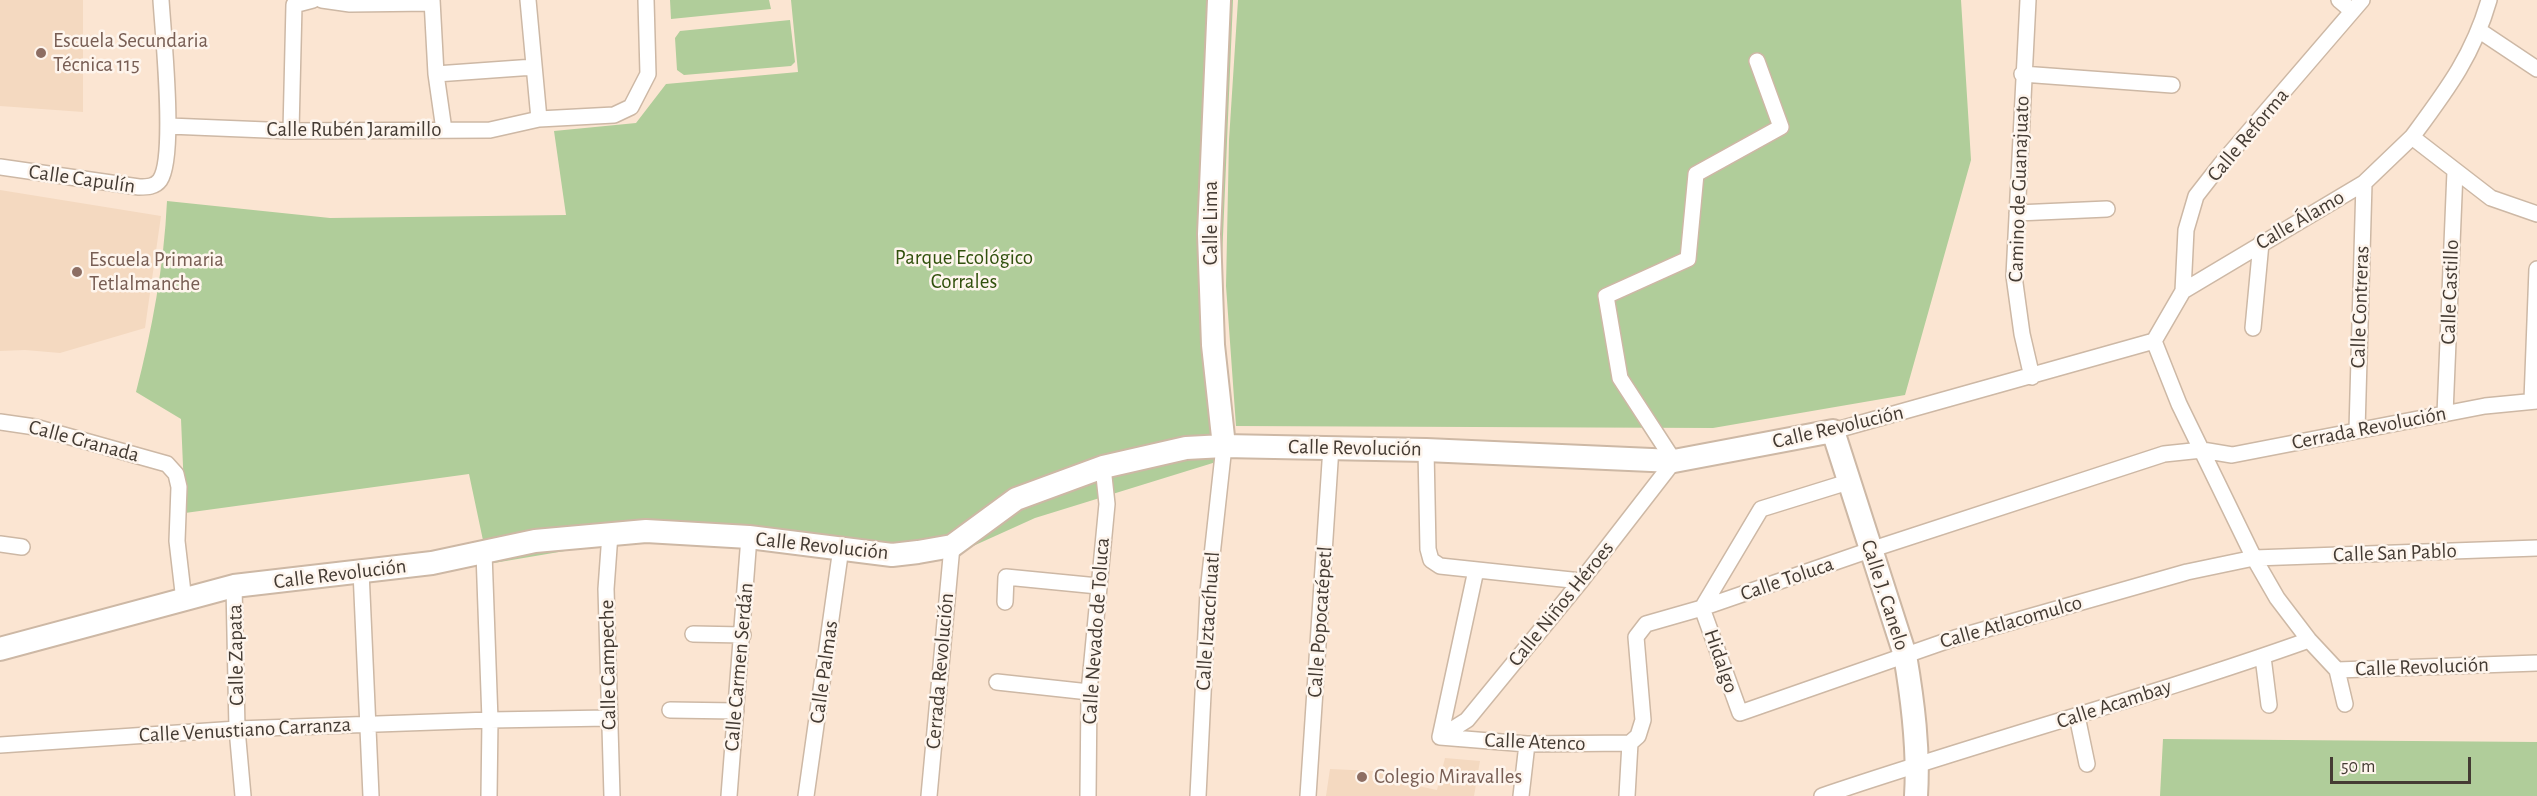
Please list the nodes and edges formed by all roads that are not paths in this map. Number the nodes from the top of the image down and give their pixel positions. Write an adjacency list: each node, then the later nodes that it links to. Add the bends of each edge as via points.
1 (161, 0): 21 (street, Calle Capulín)
2 (314, 0): 23 (street, via 294,5)
3 (322, 0): 10 (street)
4 (528, 0): 15 (street)
5 (646, 0): 20 (street, Calle Rubén Jaramillo, via 648,74 632,107 614,115)
6 (1219, 0): 42 (street, Calle Lima, via 1209,234 1213,345)
7 (2028, 0): 18 (street, Camino de Guanajuato)
8 (2339, 0): 12 (street)
9 (2489, 0): 13 (street)
10 (350, 2): 11 (street)
11 (432, 2): 17 (street)
12 (2357, 6): 33 (street, Calle Reforma, via 2196,196 2186,230)
13 (2480, 31): 16 (street); 24 (street, via 2456,79)
14 (1757, 61): 46 (street, via 1781,127 1696,174 1688,259 1606,296 1620,378)
15 (534, 67): 17 (street); 20 (street)
16 (2537, 69)
17 (436, 74): 22 (street)
18 (2022, 74): 19 (street); 29 (street, Camino de Guanajuato)
19 (2172, 85)
20 (539, 119): 22 (street, Calle Rubén Jaramillo, via 490,130)
21 (169, 126): 23 (street, Calle Rubén Jaramillo); 25 (street, Calle Capulín, via 164,175 149,187)
22 (444, 130): 23 (street, Calle Rubén Jaramillo)
23 (291, 131)
24 (2412, 137): 26 (street); 27 (street, Calle Álamo)
25 (0, 167)
26 (2455, 171): 30 (street, via 2491,198); 38 (street, Calle Castillo)
27 (2364, 183): 31 (street, Calle Álamo); 40 (street, Calle Contreras)
28 (2107, 209): 29 (street)
29 (2017, 213): 36 (street, Camino de Guanajuato, via 2014,276)
30 (2537, 214)
31 (2260, 243): 33 (street, Calle Álamo); 34 (street)
32 (2537, 269): 37 (street)
33 (2183, 291): 35 (street, Calle Álamo)
34 (2253, 328)
35 (2154, 341): 36 (street, Calle Revolución); 45 (street, Calle Revolución)
36 (2031, 377): 41 (street, Calle Revolución)
37 (2534, 400): 38 (street, Cerrada Revolución)
38 (2445, 414): 40 (street, Cerrada Revolución)
39 (0, 422): 64 (street, Calle Granada, via 36,427 167,464 176,474 179,487 177,541)
40 (2357, 430): 45 (street, Cerrada Revolución, via 2232,455)
41 (1833, 431): 46 (street, Calle Revolución); 48 (street, Calle J. Canelo)
42 (1224, 446): 43 (street, Calle Revolución); 47 (street, Calle Revolución, via 1186,448); 101 (street, Calle Iztaccíhuatl, via 1208,592)
43 (1331, 447): 44 (street, Calle Revolución); 102 (street, Calle Popocatépetl)
44 (1426, 450): 46 (street, Calle Revolución); 59 (street, via 1431,560 1440,566)
45 (2202, 450): 56 (street, Calle Toluca, via 2164,454); 58 (street, Calle Revolución)
46 (1674, 461): 61 (street, Calle Niños Héroes)
47 (1103, 467): 52 (street, Calle Revolución, via 1016,499); 63 (street, Calle Nevado de Toluca, via 1107,504)
48 (1848, 482): 56 (street, Calle J. Canelo); 66 (street, via 1761,509)
49 (610, 534): 50 (street, Calle Revolución, via 646,531); 57 (street, Calle Revolución, via 535,541); 83 (street, Calle Campeche, via 606,589)
50 (749, 537): 54 (street, Calle Revolución); 68 (street, Calle Carmen Serdán)
51 (0, 544): 53 (street)
52 (952, 546): 54 (street, Calle Revolución, via 892,555); 99 (street, Cerrada Revolución)
53 (22, 547)
54 (841, 548): 98 (street, Calle Palmas)
55 (2537, 548): 58 (street, Calle San Pablo)
56 (1870, 550): 66 (street, Calle Toluca); 71 (street, Calle J. Canelo)
57 (484, 553): 60 (street, Calle Revolución); 84 (street)
58 (2254, 558): 69 (street, Calle Revolución, via 2277,598); 71 (street, Calle Atlacomulco, via 2187,572)
59 (1476, 570): 61 (street); 87 (street)
60 (362, 571): 62 (street, Calle Revolución); 85 (street)
61 (1581, 581): 87 (street, Calle Niños Héroes, via 1467,720)
62 (234, 586): 64 (street, Calle Revolución); 86 (street, Calle Zapata)
63 (1098, 586): 65 (street, via 1006,577); 76 (street, Calle Nevado de Toluca)
64 (184, 601): 70 (street, Calle Revolución)
65 (1005, 602)
66 (1702, 608): 81 (street, Hidalgo); 88 (street, Calle Toluca, via 1646,624 1636,637 1642,720 1638,736)
67 (693, 634): 68 (street)
68 (743, 635): 80 (street, Calle Carmen Serdán)
69 (2309, 640): 72 (street, Calle Acambay); 74 (street, Calle Revolución)
70 (0, 649)
71 (1905, 656): 81 (street, Calle Atlacomulco); 91 (street, Calle J. Canelo)
72 (2263, 657): 78 (street); 82 (street, Calle Acambay)
73 (2537, 663): 74 (street, Calle Revolución)
74 (2337, 670): 77 (street)
75 (997, 682): 76 (street)
76 (1089, 692): 100 (street, Calle Nevado de Toluca)
77 (2344, 704)
78 (2269, 705)
79 (670, 710): 80 (street)
80 (736, 711): 97 (street, Calle Carmen Serdán)
81 (1740, 713)
82 (2077, 716): 91 (street, Calle Acambay); 92 (street)
83 (609, 718): 84 (street, Calle Venustiano Carranza); 96 (street, Calle Campeche)
84 (490, 720): 85 (street, Calle Venustiano Carranza); 95 (street)
85 (368, 724): 86 (street, Calle Venustiano Carranza); 94 (street)
86 (237, 729): 90 (street, Calle Venustiano Carranza); 93 (street, Calle Zapata)
87 (1440, 737): 89 (street, Calle Atenco)
88 (1630, 743): 89 (street, Calle Atenco); 104 (street, Calle Toluca)
89 (1527, 744): 103 (street)
90 (0, 746)
91 (1918, 763): 105 (street, Calle Acambay); 106 (street, Calle J. Canelo)
92 (2087, 764)
93 (243, 796)
94 (371, 796)
95 (489, 796)
96 (612, 796)
97 (729, 796)
98 (806, 796)
99 (929, 796)
100 (1088, 796)
101 (1198, 796)
102 (1308, 796)
103 (1521, 796)
104 (1627, 796)
105 (1822, 796)
106 (1916, 796)

